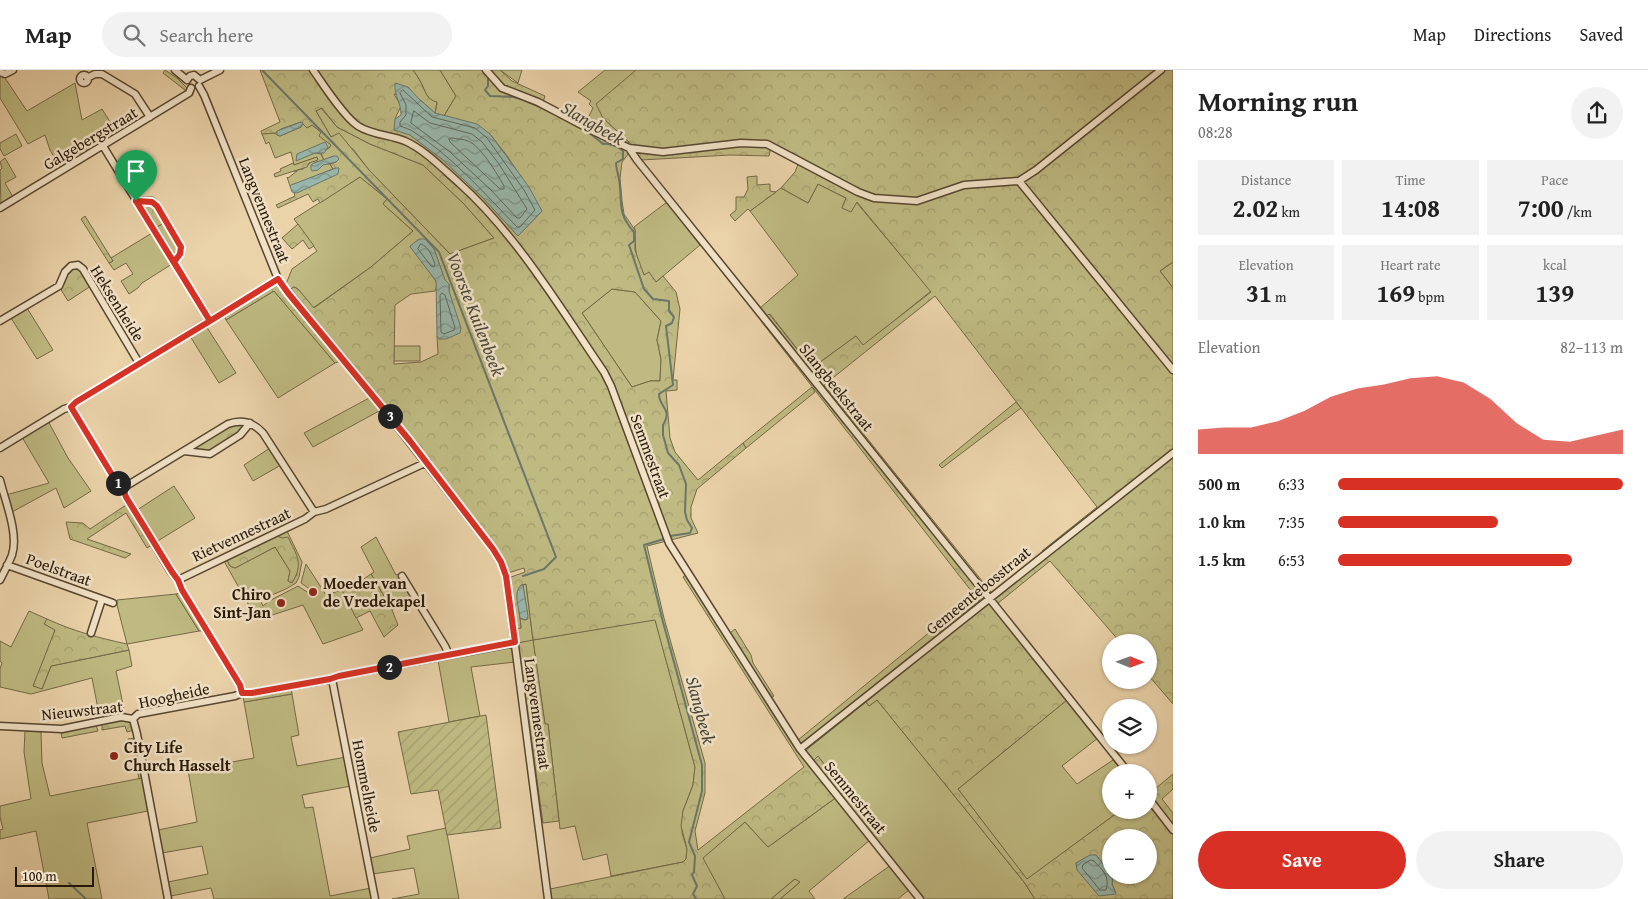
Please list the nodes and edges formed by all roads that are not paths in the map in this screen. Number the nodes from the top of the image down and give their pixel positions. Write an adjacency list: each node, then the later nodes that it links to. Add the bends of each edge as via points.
1 (13, 70): 7 (street, via 5,74)
2 (175, 70): 10 (street)
3 (220, 70): 11 (street)
4 (313, 70): 48 (street, Semmestraat, via 351,121 418,148 467,191 526,258 604,372 668,542)
5 (486, 70): 15 (street, via 502,88 538,102)
6 (1161, 70): 16 (street)
7 (0, 72)
8 (194, 72): 10 (street); 11 (street)
9 (87, 78): 13 (street, via 102,74 120,84 135,94)
10 (187, 80): 12 (street)
11 (200, 83): 12 (street); 20 (street, Langvennestraat)
12 (191, 88): 13 (street, Galgebergstraat, via 189,93)
13 (150, 117): 14 (street, Galgebergstraat)
14 (103, 146): 17 (street); 18 (street, Galgebergstraat)
15 (629, 148): 16 (street, via 664,152 741,143 767,144 874,198 917,201 964,185); 38 (street, Slangbeekstraat)
16 (1020, 181): 24 (street)
17 (136, 201): 19 (street); 19 (street, via 152,202 157,206 181,247)
18 (0, 208)
19 (174, 262): 22 (street)
20 (278, 279): 22 (street); 30 (street, Langvennestraat)
21 (0, 321): 23 (street, Heksenheide, via 59,286 64,272 78,265)
22 (210, 321): 23 (street)
23 (139, 363): 25 (street)
24 (1173, 370)
25 (71, 407): 27 (street); 32 (street)
26 (250, 423): 28 (street, via 228,424); 28 (street, via 240,435 210,454); 33 (street, Rietvennestraat, via 263,433)
27 (0, 448)
28 (184, 451): 32 (street)
29 (1173, 453): 38 (street, Gemeentebosstraat)
30 (427, 462): 33 (street, Rietvennestraat); 42 (street, Langvennestraat, via 501,562 506,576)
31 (0, 480): 34 (street, via 14,533 13,554)
32 (123, 488): 37 (street)
33 (314, 512): 37 (street, Rietvennestraat)
34 (7, 565): 36 (street); 39 (street, Poelstraat)
35 (402, 576): 43 (street)
36 (0, 580)
37 (178, 580): 45 (street)
38 (990, 598): 48 (street, Gemeentebosstraat); 49 (street, Slangbeekstraat)
39 (102, 599): 40 (street, Poelstraat); 41 (street, Poelstraat)
40 (113, 603)
41 (91, 633)
42 (515, 642): 43 (street, Hoogheide); 54 (street, Langvennestraat)
43 (448, 655): 44 (street, Hoogheide)
44 (332, 679): 45 (street, Hoogheide); 53 (street, Hommelheide)
45 (242, 693): 46 (street, Hoogheide, via 138,714)
46 (133, 719): 47 (street, Nieuwstraat, via 122,717 48,729); 52 (street, Nieuwstraat)
47 (0, 726)
48 (800, 749): 55 (street, Semmestraat)
49 (1122, 764)
50 (1157, 809): 51 (street)
51 (1173, 830)
52 (168, 899)
53 (375, 899)
54 (548, 899)
55 (920, 899)

